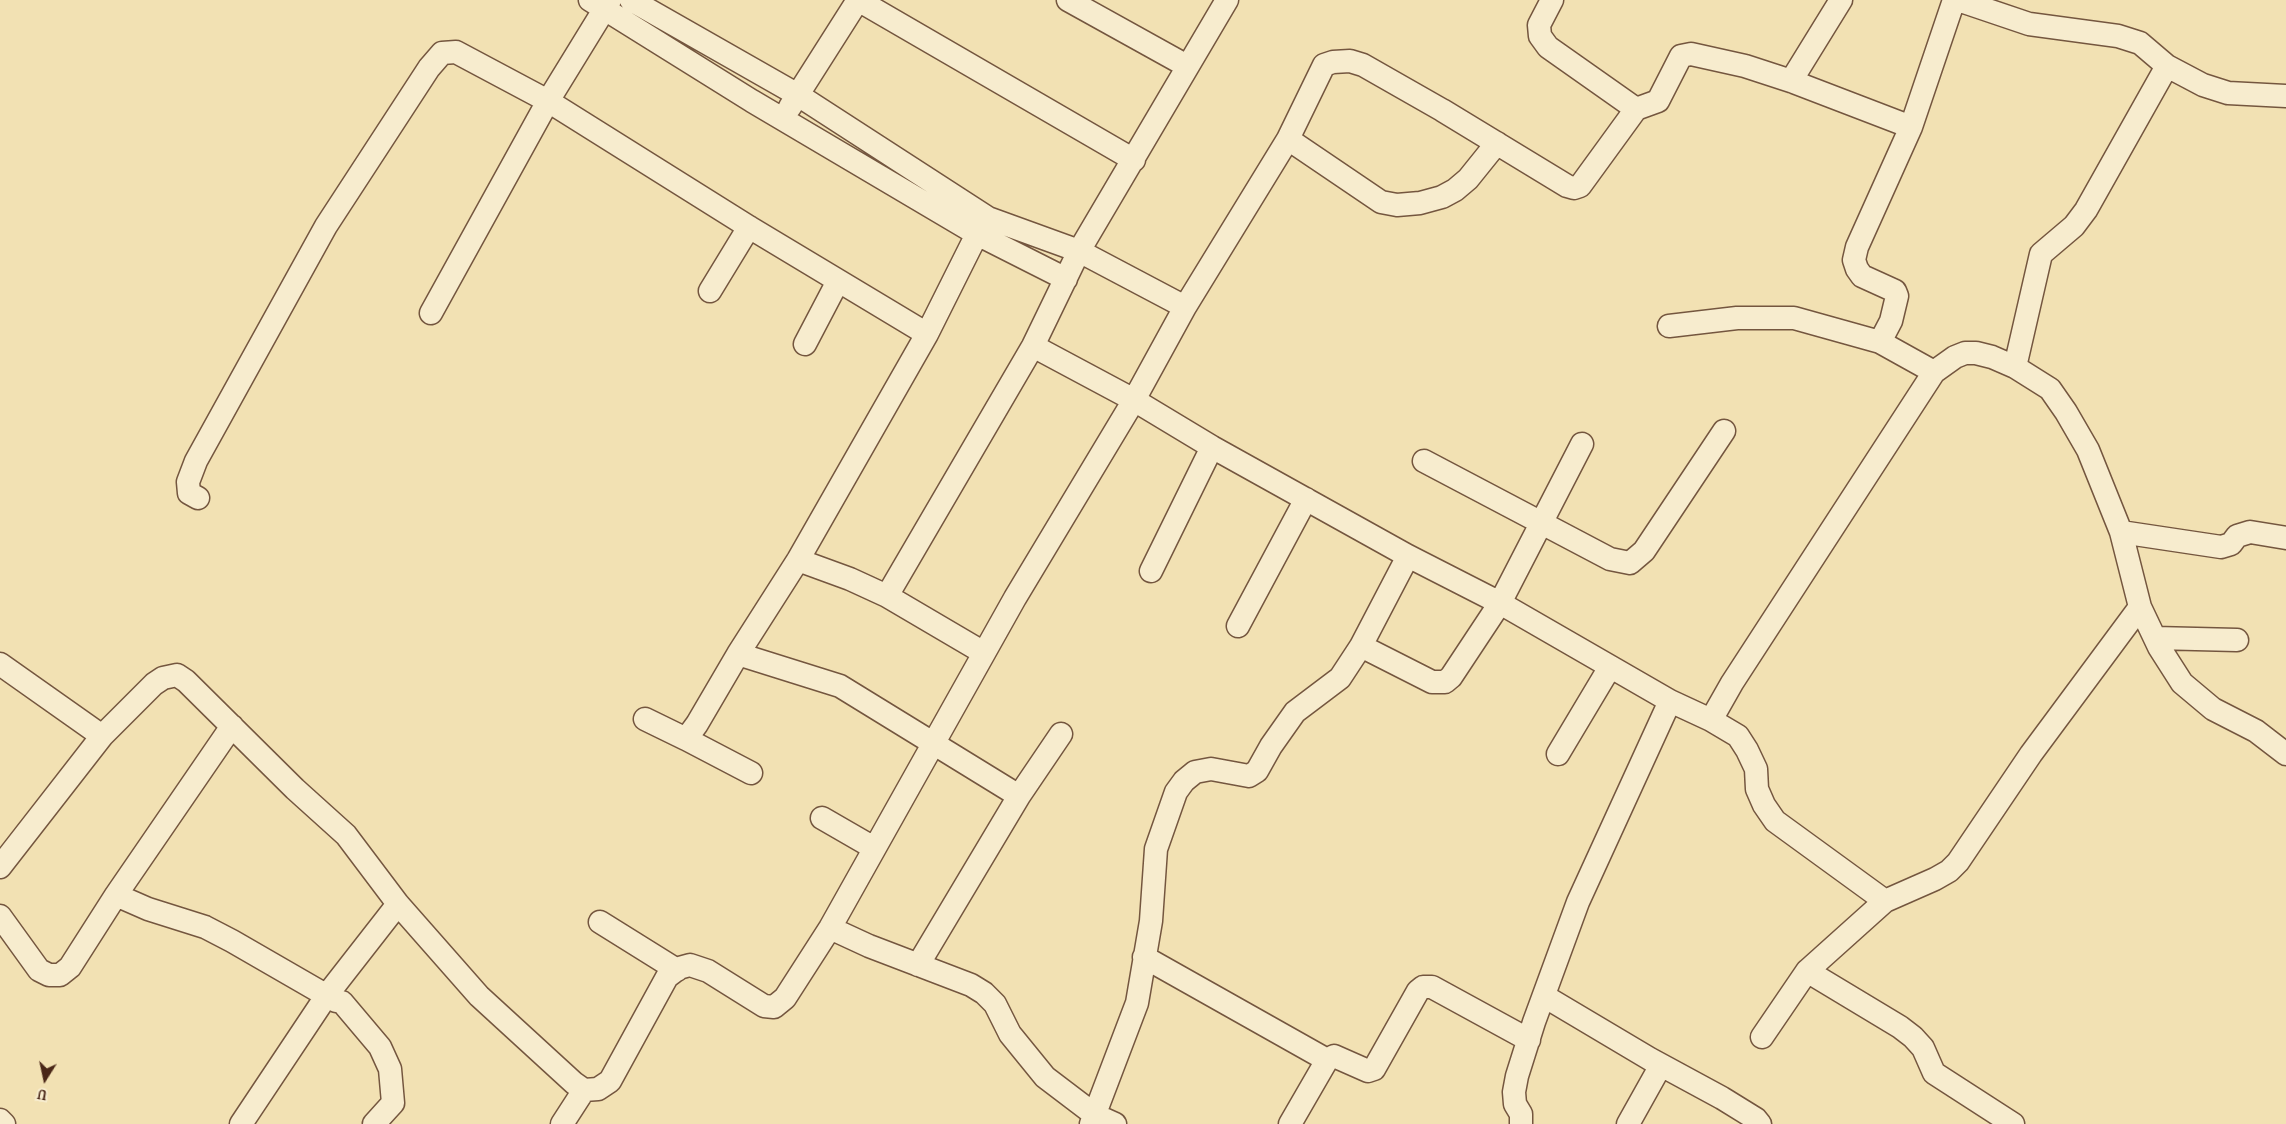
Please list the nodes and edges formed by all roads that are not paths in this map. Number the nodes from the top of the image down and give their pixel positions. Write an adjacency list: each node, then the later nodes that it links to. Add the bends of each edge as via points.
1 (631, 0): 12 (street)
2 (858, 0): 12 (street); 20 (street)
3 (1227, 0): 9 (street)
4 (1552, 0): 15 (street, via 1539,25 1540,36 1548,47)
5 (1841, 0): 11 (street)
6 (1956, 0): 10 (street, via 2029,24 2118,36 2140,43); 17 (street)
7 (602, 3): 14 (street); 16 (street)
8 (1081, 3): 9 (street)
9 (1187, 66): 20 (street)
10 (2167, 66): 13 (street, via 2228,94); 34 (street, via 2086,210 2074,226 2041,254)
11 (1791, 81): 15 (street, via 1691,54 1681,56 1658,101); 17 (street)
12 (798, 95): 16 (street); 21 (street)
13 (2286, 96)
14 (548, 101): 22 (street); 28 (street); 41 (street, via 456,52 442,53 326,226 196,461 188,482 189,493)
15 (1636, 109): 19 (street, via 1580,186 1574,188)
16 (782, 118): 21 (street)
17 (1911, 127): 31 (street, via 1854,260 1862,276 1895,290 1897,296 1891,321)
18 (1288, 138): 19 (street, via 1381,202 1397,205 1420,203 1455,190); 19 (street, via 1324,65 1350,61 1363,65); 27 (street)
19 (1497, 143)
20 (1134, 160): 23 (street)
21 (983, 226): 23 (street); 24 (street); 30 (street)
22 (748, 227): 25 (street); 26 (street)
23 (1079, 251): 24 (street); 27 (street)
24 (1066, 279): 33 (street)
25 (838, 281): 30 (street); 32 (street)
26 (710, 290)
27 (1186, 307): 36 (street)
28 (431, 313)
29 (1669, 326): 31 (street, via 1737,318 1794,318)
30 (927, 334): 47 (street)
31 (1880, 342): 35 (street)
32 (804, 344)
33 (1033, 346): 36 (street); 49 (street)
34 (2015, 367): 35 (street, via 1976,353 1955,357); 44 (street, via 2050,389 2066,412 2088,450)
35 (1934, 372): 62 (street)
36 (1134, 400): 39 (street); 56 (street)
37 (1724, 431): 43 (street, via 1644,551 1630,563 1610,559)
38 (1582, 444): 43 (street)
39 (1212, 447): 42 (street); 48 (street)
40 (1424, 461): 43 (street)
41 (198, 498)
42 (1306, 500): 46 (street); 52 (street)
43 (1542, 522): 50 (street)
44 (2121, 532): 45 (street, via 2221,547 2250,532); 51 (street)
45 (2286, 538)
46 (1408, 556): 50 (street); 55 (street)
47 (798, 560): 49 (street); 57 (street)
48 (1151, 571)
49 (887, 596): 56 (street)
50 (1500, 603): 55 (street, via 1445,682 1432,682); 59 (street)
51 (2140, 607): 53 (street); 76 (street, via 2031,754 1958,862 1935,879)
52 (1238, 626)
53 (2155, 638): 54 (street); 69 (street, via 2182,683 2213,709 2256,731)
54 (2237, 640)
55 (1361, 646): 81 (street, via 1340,678 1295,712 1257,771 1249,776 1211,768 1195,772 1176,792 1156,849 1151,921)
56 (984, 653): 67 (street)
57 (738, 654): 66 (street); 67 (street, via 840,686)
58 (0, 664): 65 (street)
59 (1610, 667): 60 (street); 68 (street)
60 (1670, 701): 62 (street); 86 (street, via 1578,902)
61 (645, 719): 66 (street)
62 (1711, 720): 76 (street, via 1738,736 1748,750 1756,769 1757,788 1775,821)
63 (232, 726): 65 (street, via 177,675 154,684); 75 (street); 77 (street, via 346,835)
64 (1061, 734): 71 (street)
65 (102, 736): 74 (street)
66 (686, 739): 70 (street)
67 (932, 742): 71 (street); 73 (street)
68 (1558, 754)
69 (2286, 754)
70 (751, 773)
71 (1019, 796): 82 (street)
72 (822, 818): 73 (street)
73 (874, 848): 80 (street)
74 (0, 867)
75 (116, 895): 78 (street, via 70,967 60,974 49,975 39,970); 85 (street, via 205,927)
76 (1885, 901): 84 (street)
77 (398, 904): 85 (street); 91 (street, via 479,996)
78 (0, 916)
79 (600, 922): 83 (street)
80 (830, 928): 82 (street); 83 (street, via 786,998 774,1007 764,1006 708,971 690,965)
81 (1144, 957): 89 (street); 93 (street, via 1137,1003)
82 (918, 965): 93 (street, via 984,993 995,1004 1010,1034 1045,1077)
83 (676, 970): 91 (street, via 667,977 610,1081 598,1089)
84 (1807, 971): 87 (street); 102 (street, via 1900,1026 1923,1048 1934,1074)
85 (327, 995): 95 (street); 96 (street, via 342,1002 386,1057 393,1086 393,1103)
86 (1544, 996): 88 (street); 90 (street)
87 (1762, 1037)
88 (1529, 1040): 89 (street, via 1432,987 1423,987 1374,1069 1368,1071 1334,1056); 99 (street, via 1514,1092)
89 (1327, 1060): 98 (street)
90 (1661, 1065): 100 (street); 101 (street, via 1722,1098)
91 (584, 1090): 97 (street)
92 (0, 1120): 94 (street)
93 (1100, 1121)
94 (4, 1124)
95 (242, 1124)
96 (374, 1124)
97 (562, 1124)
98 (1290, 1124)
99 (1521, 1124)
100 (1628, 1124)
101 (1760, 1124)
102 (2013, 1124)

